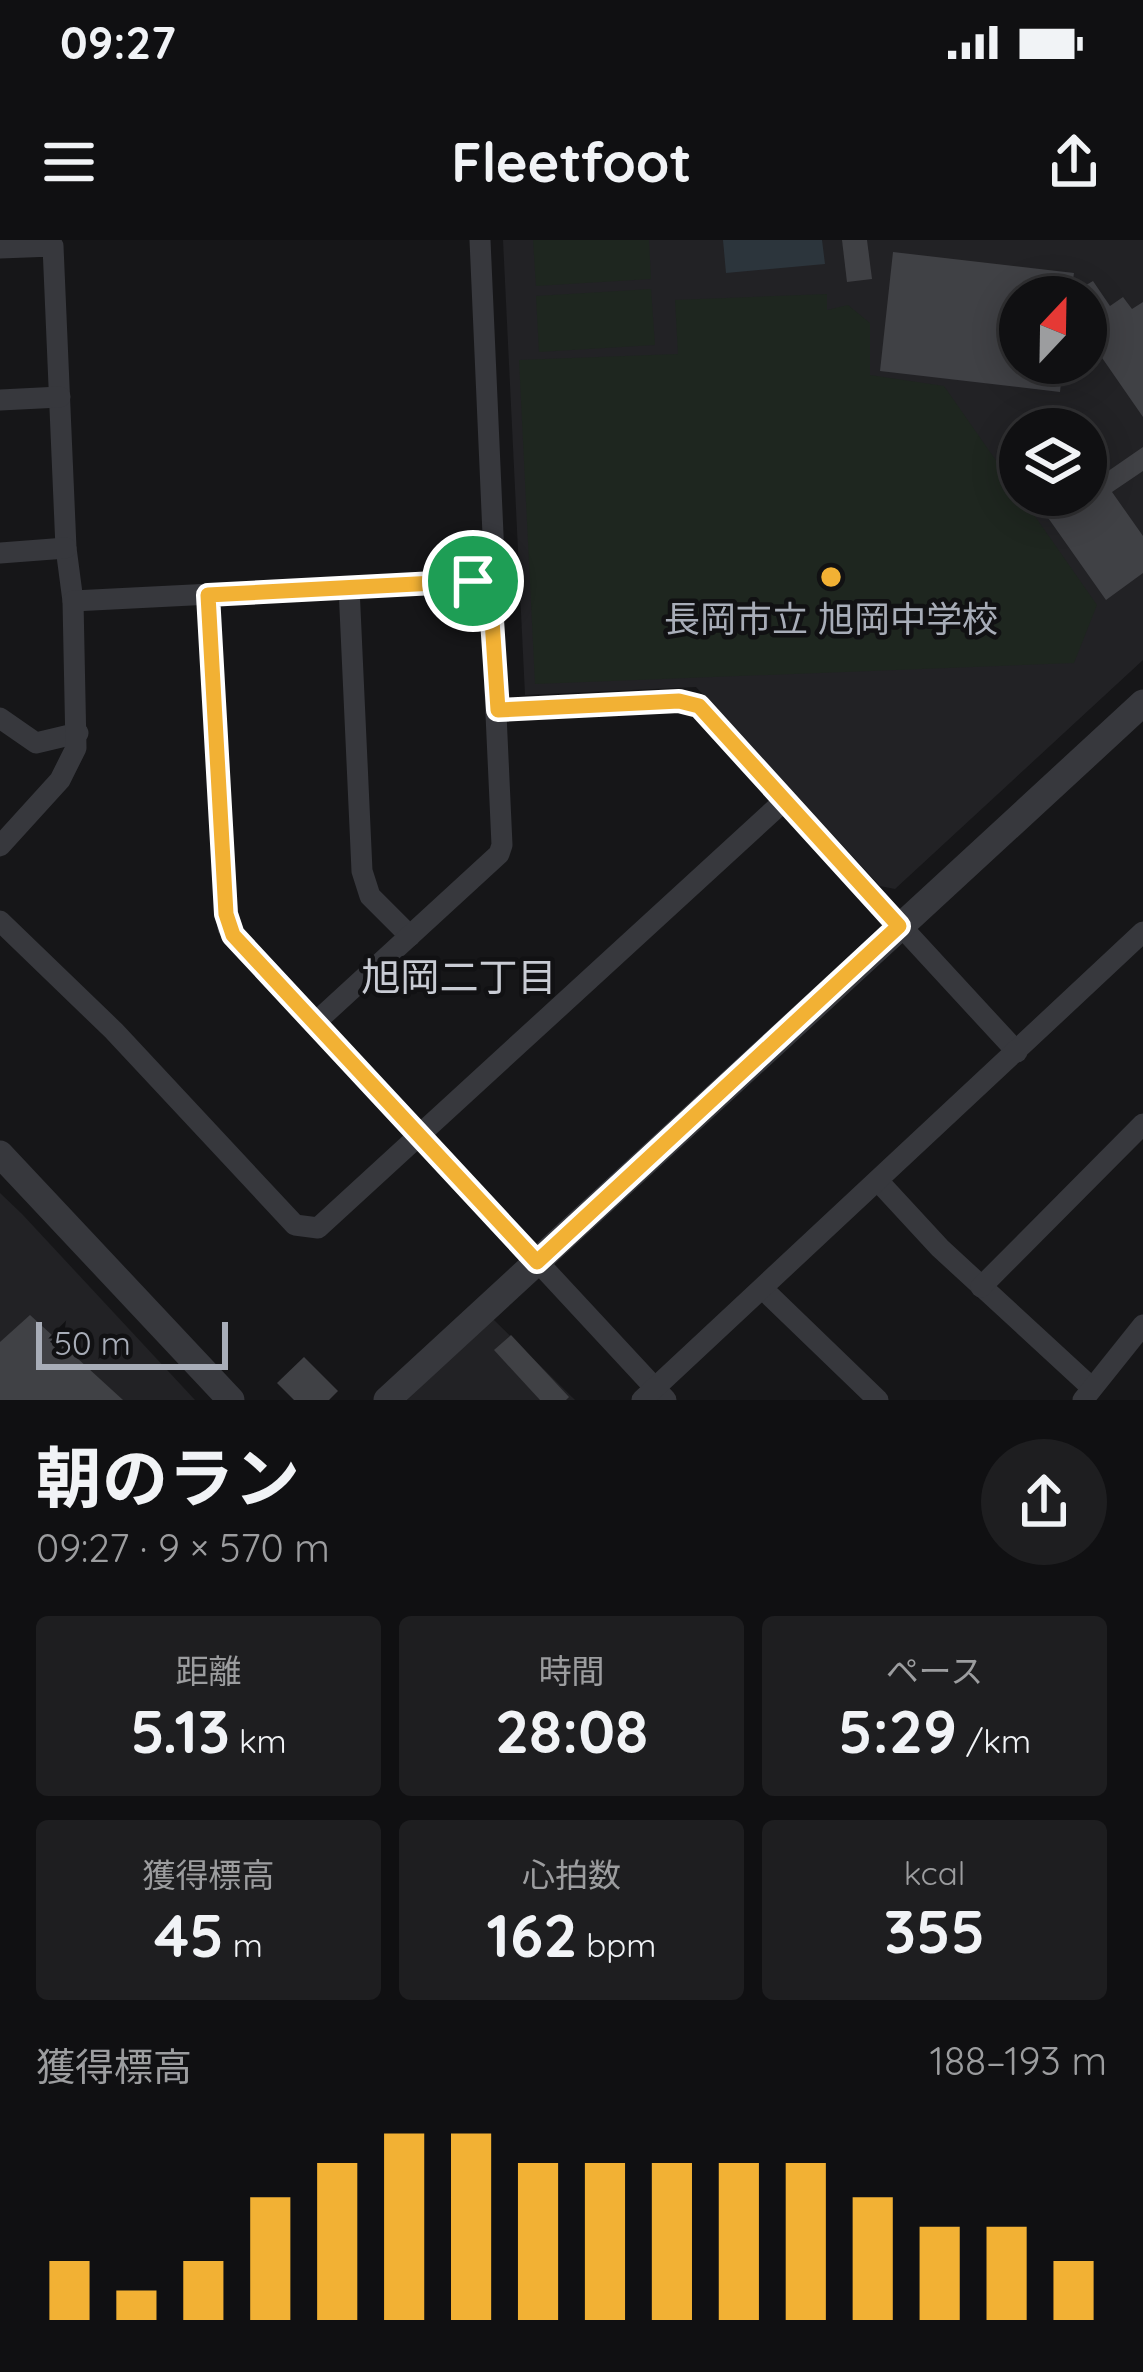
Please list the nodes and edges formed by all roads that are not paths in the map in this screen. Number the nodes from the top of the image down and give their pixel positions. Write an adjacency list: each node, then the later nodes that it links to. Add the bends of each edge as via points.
1 (480, 240): 9 (street, via 494,557)
2 (54, 243): 3 (street); 4 (street)
3 (0, 248)
4 (60, 397): 5 (street); 6 (street)
5 (0, 400)
6 (67, 548): 7 (street); 11 (street)
7 (0, 553)
8 (350, 587): 9 (street, via 473,581); 10 (street); 21 (street, via 362,871 370,896)
9 (485, 590): 13 (street)
10 (208, 595): 11 (street); 22 (street, via 228,928)
11 (73, 601): 15 (street)
12 (1143, 703): 19 (street)
13 (498, 710): 16 (street, via 690,703); 21 (street, via 499,854)
14 (0, 718): 15 (street, via 36,743)
15 (78, 733): 17 (street, via 60,780)
16 (784, 800): 19 (street); 25 (street)
17 (0, 846)
18 (0, 921): 25 (street, via 296,1225 324,1225)
19 (899, 926): 23 (street); 28 (street)
20 (1143, 932): 23 (street)
21 (410, 936): 22 (street)
22 (316, 1022): 25 (street)
23 (1017, 1052): 27 (street)
24 (1143, 1124): 29 (street)
25 (420, 1135): 28 (street)
26 (0, 1154): 34 (street)
27 (879, 1182): 29 (street); 30 (street)
28 (537, 1262): 33 (street); 35 (street)
29 (980, 1287): 32 (street)
30 (763, 1289): 33 (street); 36 (street)
31 (1143, 1325): 32 (street)
32 (1088, 1394)
33 (654, 1396)
34 (231, 1400)
35 (387, 1400)
36 (878, 1400)

